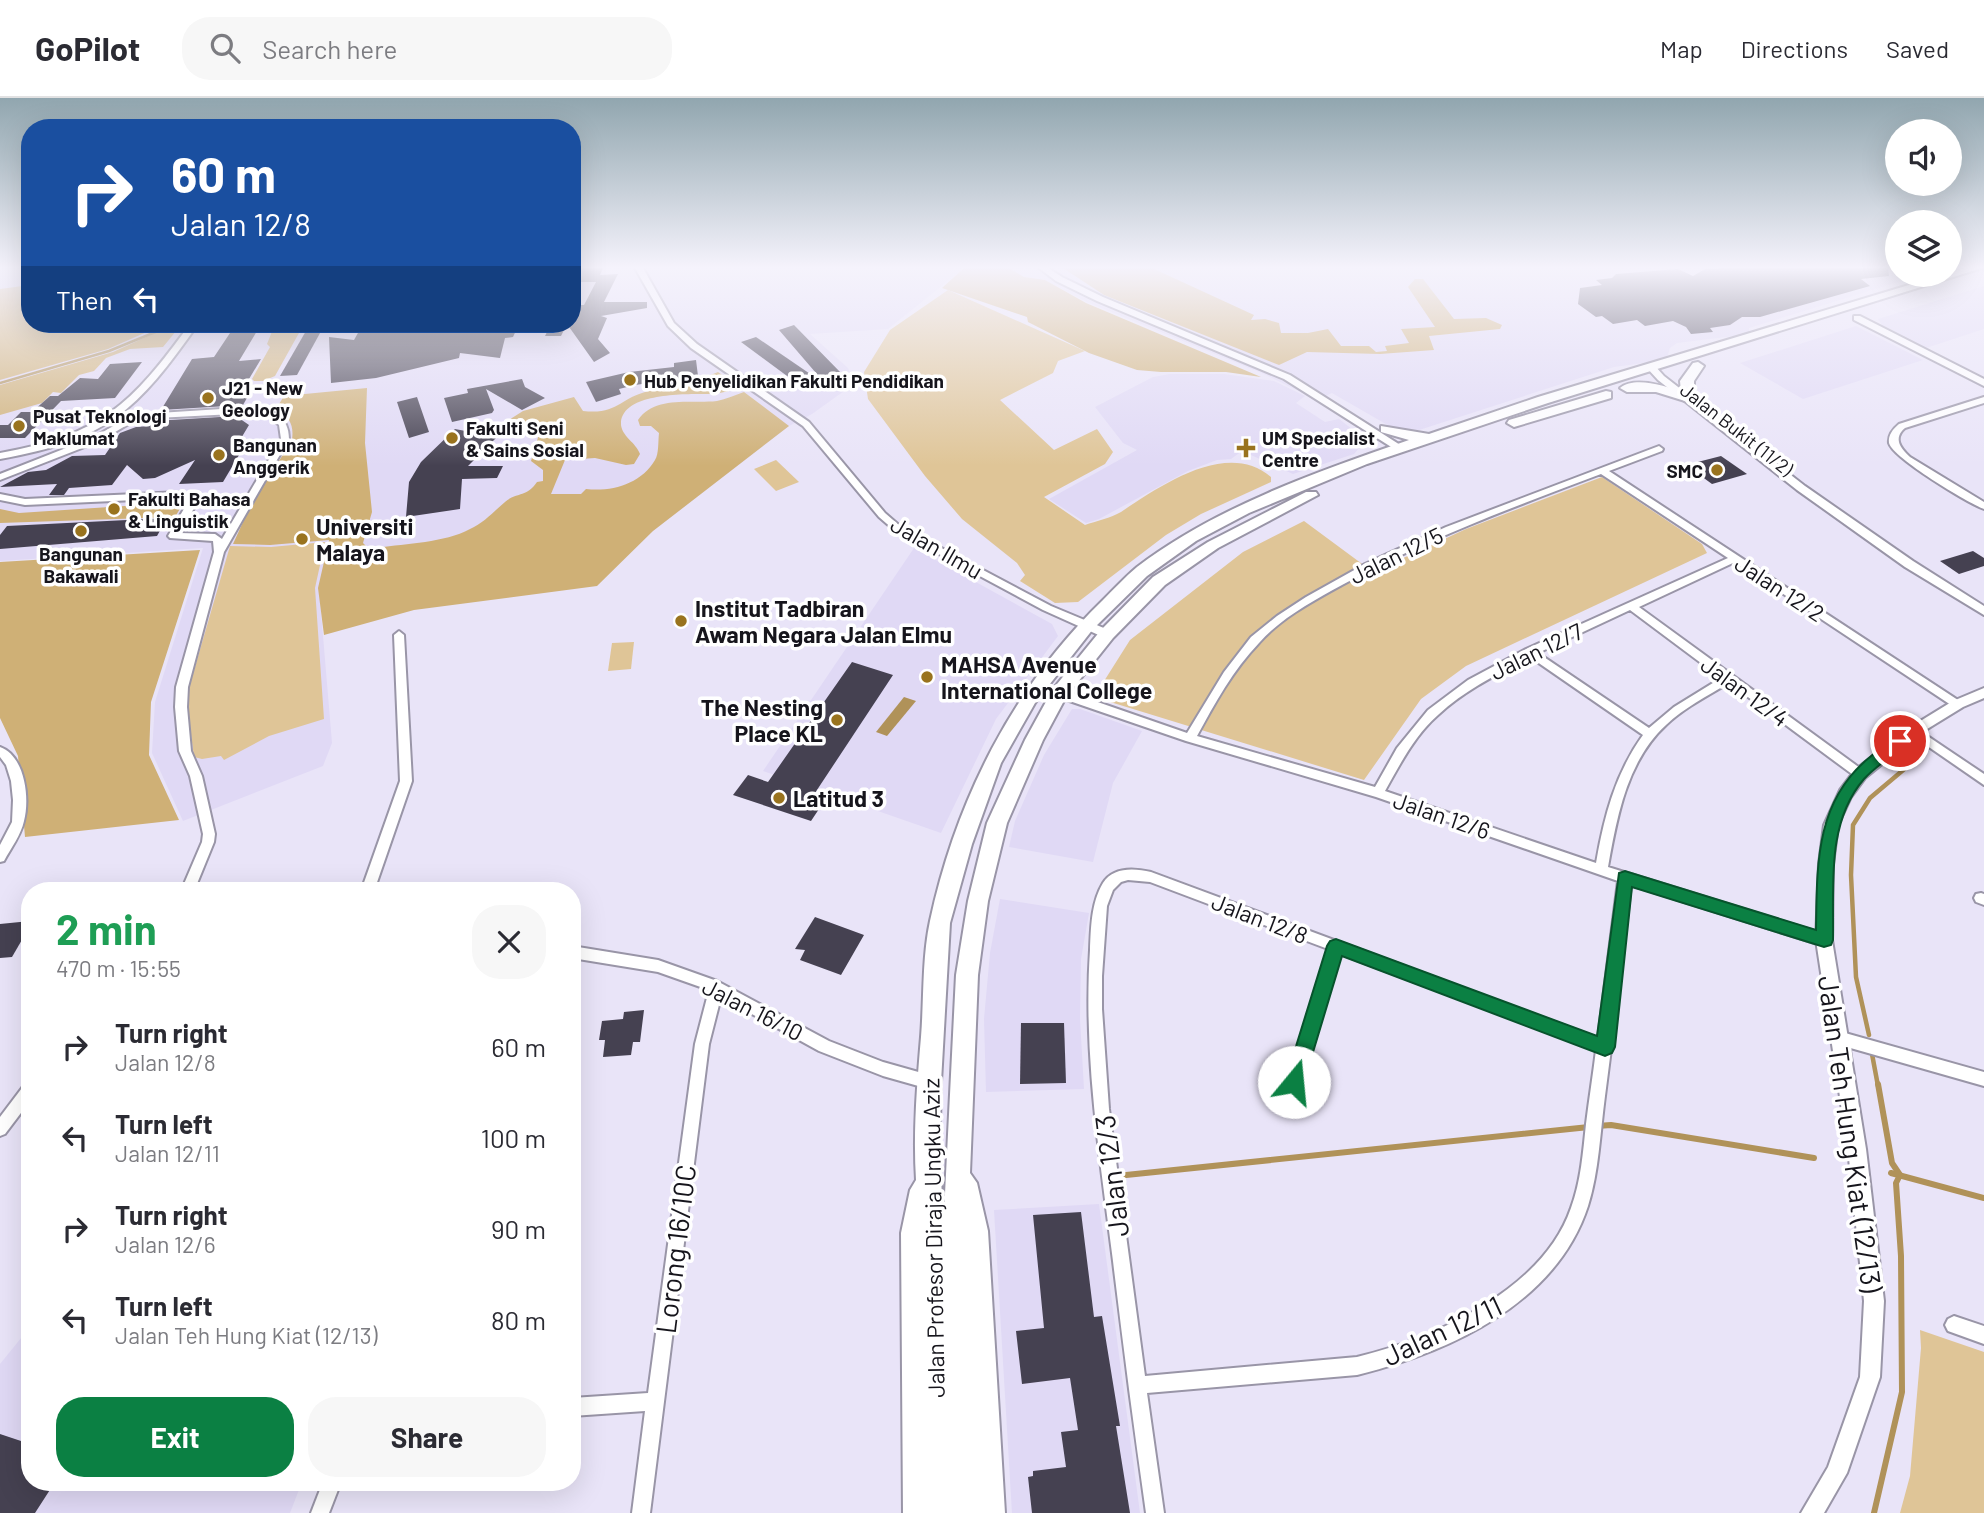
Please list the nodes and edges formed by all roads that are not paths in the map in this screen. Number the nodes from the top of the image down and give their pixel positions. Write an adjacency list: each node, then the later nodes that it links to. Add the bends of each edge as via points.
1 (187, 334): 14 (street, via 149,386)
2 (681, 334): 33 (street, Jalan Ilmu, via 800,419 897,528)
3 (1186, 334): 15 (street, via 1287,377)
4 (1780, 334): 8 (main road, Jalan Profesor Diraja Ungku Aziz)
5 (1804, 334): 7 (main road, Jalan Profesor Diraja Ungku Aziz)
6 (1888, 334): 9 (street)
7 (1698, 366): 8 (main road, Jalan Profesor Diraja Ungku Aziz); 11 (main road, via 1687,381)
8 (1661, 374): 10 (main road, Jalan Profesor Diraja Ungku Aziz); 11 (street, Jalan Bukit (11/2)); 16 (main road, Jalan Profesor Diraja Ungku Aziz)
9 (1984, 383)
10 (1627, 388): 11 (main road, via 1657,387); 17 (main road, Jalan Profesor Diraja Ungku Aziz)
11 (1686, 393): 32 (street, Jalan Bukit (11/2), via 1801,488)
12 (1984, 400): 26 (street, via 1902,426 1893,442 1907,460)
13 (134, 417): 14 (street); 23 (street, via 97,439); 27 (street, via 253,411 281,420 285,439)
14 (114, 418): 20 (street, via 59,442)
15 (1382, 431): 16 (main road, via 1412,437); 18 (street); 21 (main road, via 1376,447)
16 (1438, 435): 18 (main road, Jalan Profesor Diraja Ungku Aziz)
17 (1459, 440): 18 (main road); 24 (main road, Jalan Profesor Diraja Ungku Aziz)
18 (1406, 447): 21 (main road, Jalan Profesor Diraja Ungku Aziz); 24 (main road)
19 (1659, 449): 22 (street, Jalan 12/5)
20 (0, 456)
21 (1362, 461): 33 (main road, Jalan Profesor Diraja Ungku Aziz, via 1244,510 1191,538 1141,572)
22 (1603, 471): 30 (street, Jalan 12/2); 43 (street, Jalan 12/5, via 1459,525 1368,566 1300,605 1256,639 1219,685)
23 (0, 477)
24 (1348, 480): 34 (main road, Jalan Profesor Diraja Ungku Aziz, via 1213,545 1159,581)
25 (0, 497): 28 (street, via 25,502 181,495 193,501 173,536)
26 (1984, 506)
27 (237, 519): 28 (street); 29 (street)
28 (200, 537): 29 (street, via 218,540)
29 (219, 552): 52 (street, via 182,687 185,751 196,776 208,842)
30 (1734, 559): 31 (street, Jalan 12/7); 40 (street, Jalan 12/2)
31 (1631, 606): 36 (street, Jalan 12/7); 37 (street, Jalan 12/4)
32 (1984, 611)
33 (1087, 625): 34 (street, Jalan Ilmu); 61 (main road, Jalan Profesor Diraja Ungku Aziz, via 1028,699 992,763 962,844 940,923)
34 (1107, 634): 38 (main road, Jalan Profesor Diraja Ungku Aziz)
35 (399, 635): 53 (street, via 406,781)
36 (1530, 652): 42 (street); 47 (street, Jalan 12/7, via 1472,683 1432,713 1401,751)
37 (1727, 679): 42 (street, via 1661,723); 45 (street, Jalan 12/4)
38 (1059, 693): 43 (street, Jalan 12/6); 65 (main road, Jalan Profesor Diraja Ungku Aziz, via 998,823 978,901 967,975)
39 (1984, 693): 40 (street, Jalan Teh Hung Kiat (12/13))
40 (1958, 704): 41 (street, Jalan Teh Hung Kiat (12/13))
41 (1914, 731): 45 (street, Jalan Teh Hung Kiat (12/13)); 46 (street)
42 (1651, 735): 49 (street, via 1619,790)
43 (1190, 738): 47 (street, Jalan 12/6)
44 (0, 751): 48 (street, via 15,770 19,819)
45 (1860, 774): 54 (street, Jalan Teh Hung Kiat (12/13), via 1831,825)
46 (1984, 779)
47 (1378, 793): 49 (street, Jalan 12/6)
48 (0, 857)
49 (1601, 870): 51 (street, Jalan 12/6)
50 (1151, 877): 55 (street, Jalan 12/8); 69 (street, Jalan 12/3, via 1135,873 1108,884 1100,908 1095,960 1104,1130)
51 (1625, 878): 54 (street, Jalan 12/6); 59 (street, Jalan 12/11)
52 (191, 882)
53 (370, 882)
54 (1824, 940): 58 (street, Jalan Teh Hung Kiat (12/13))
55 (1336, 946): 59 (street, Jalan 12/8); 62 (street)
56 (581, 954): 57 (street, Jalan 16/10, via 658,967)
57 (717, 987): 61 (street, Jalan 16/10, via 824,1046); 70 (street, Lorong 16/10C, via 702,1044)
58 (1838, 1038): 60 (street); 81 (street, Jalan Teh Hung Kiat (12/13), via 1857,1149 1874,1301 1870,1377 1836,1473)
59 (1605, 1047): 69 (street, Jalan 12/11, via 1581,1205 1565,1240 1520,1292 1481,1318 1405,1353 1357,1366)
60 (1984, 1079)
61 (929, 1082): 66 (main road, Jalan Profesor Diraja Ungku Aziz)
62 (1294, 1082)
63 (21, 1101): 64 (street)
64 (0, 1129)
65 (960, 1158): 71 (main road, Jalan Profesor Diraja Ungku Aziz); 79 (main road, via 975,1231)
66 (928, 1161): 71 (main road, Jalan Profesor Diraja Ungku Aziz); 76 (main road, via 914,1233)
67 (1954, 1325): 68 (street)
68 (1984, 1335)
69 (1137, 1385): 80 (street, Jalan 12/3)
70 (656, 1401): 72 (street); 75 (street, Lorong 16/10C)
71 (950, 1405): 77 (main road, Jalan Profesor Diraja Ungku Aziz); 78 (main road, Jalan Profesor Diraja Ungku Aziz)
72 (581, 1406)
73 (329, 1491): 74 (street)
74 (320, 1513)
75 (641, 1513)
76 (918, 1513)
77 (940, 1513)
78 (967, 1513)
79 (990, 1513)
80 (1155, 1513)
81 (1812, 1513)

